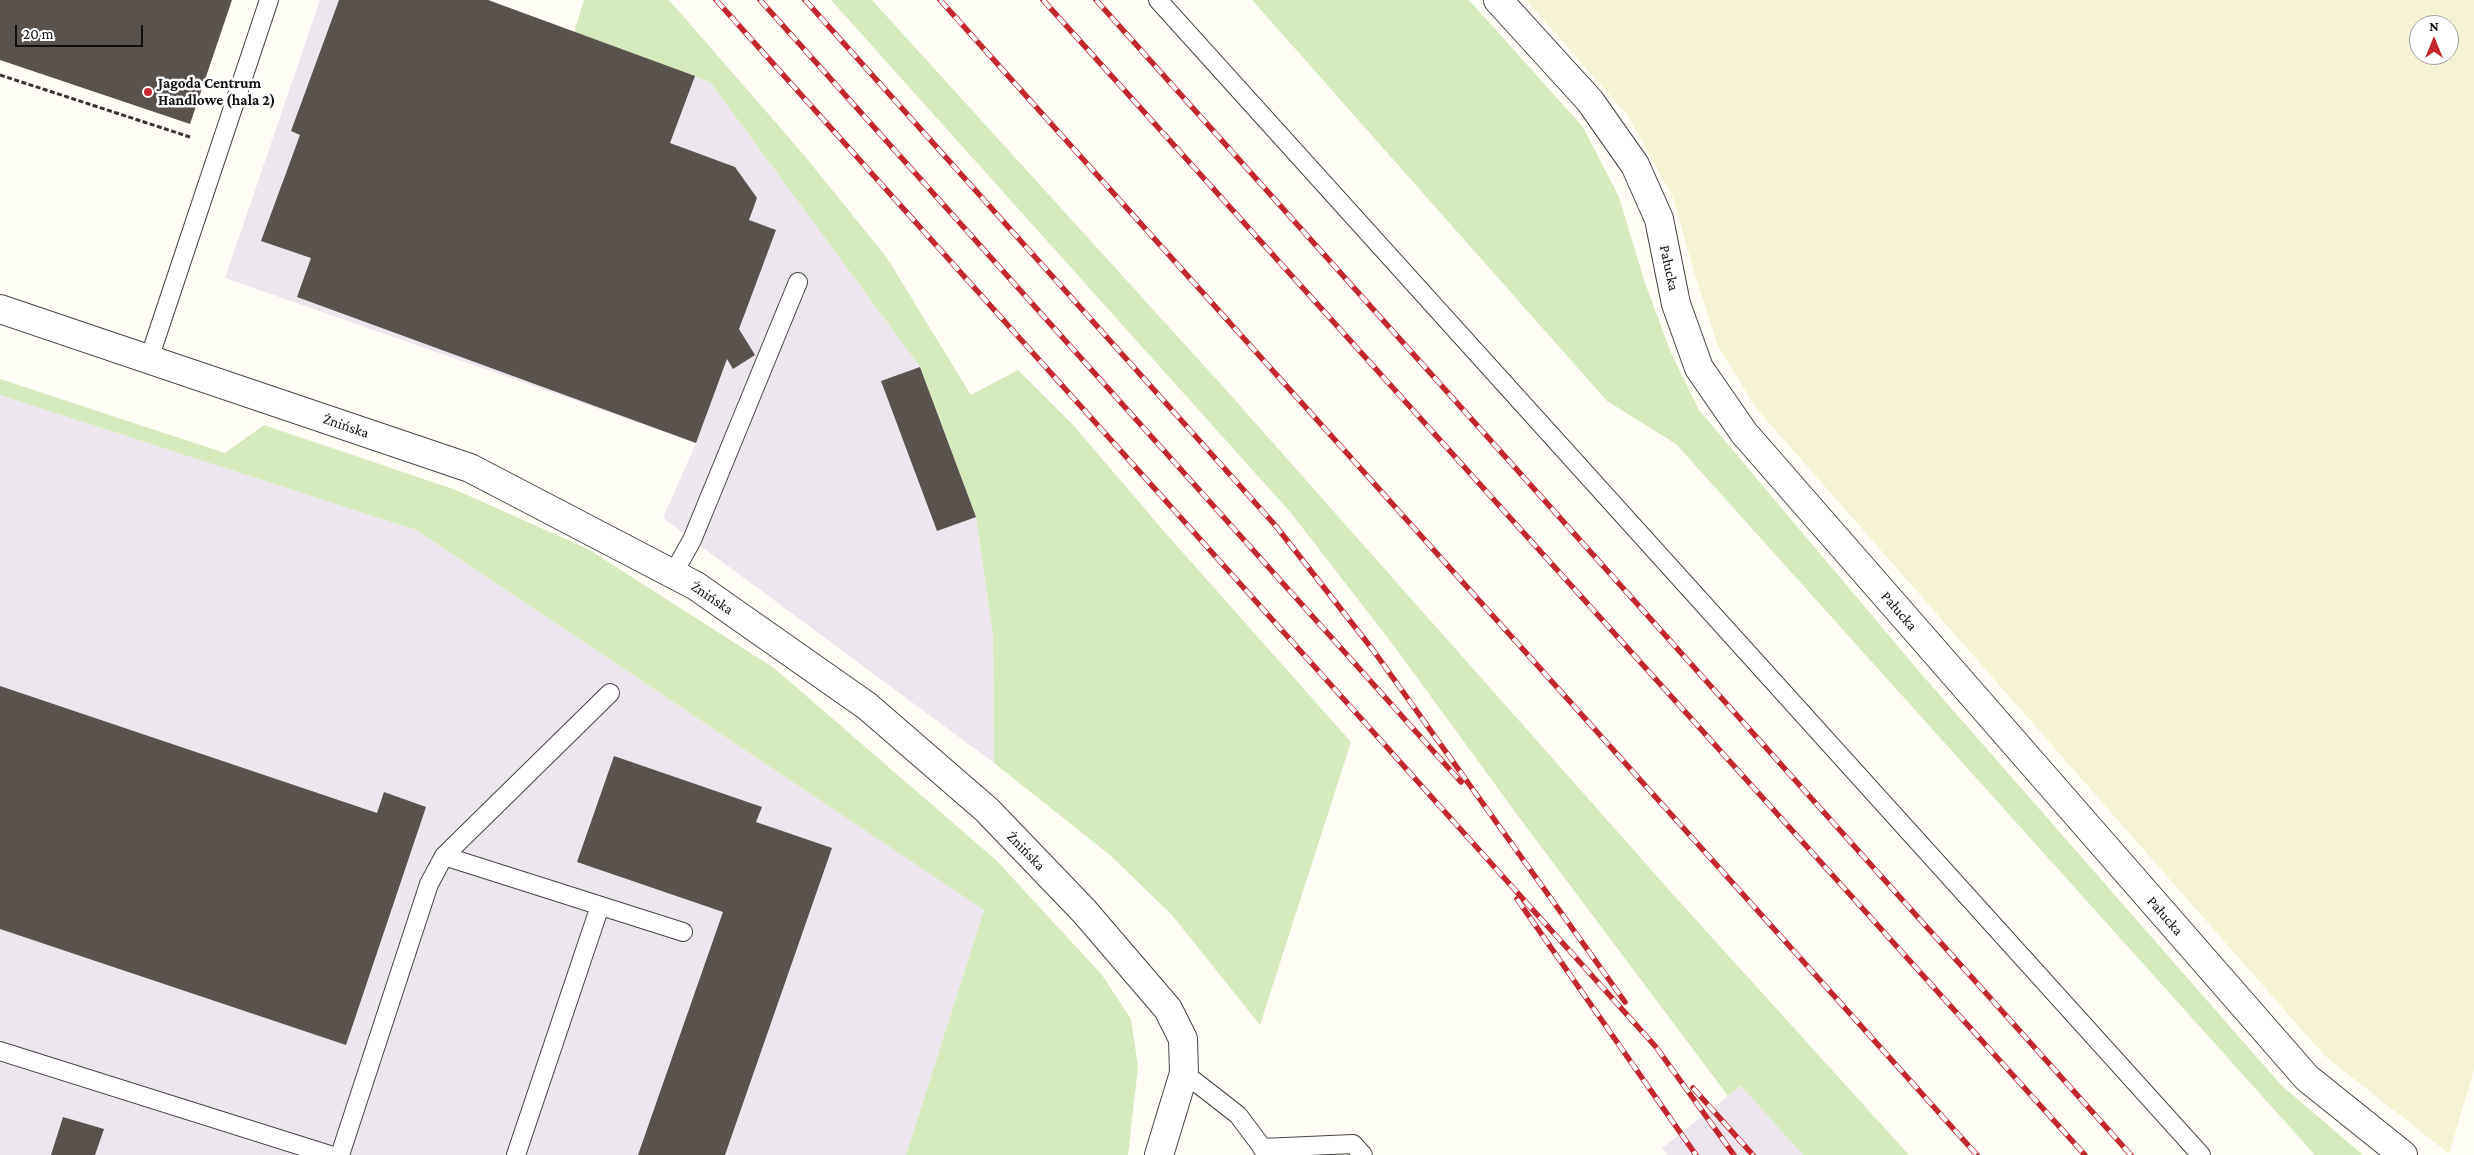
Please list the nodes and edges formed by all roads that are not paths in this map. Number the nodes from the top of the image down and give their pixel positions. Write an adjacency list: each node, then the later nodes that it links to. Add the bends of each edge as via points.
1 (269, 0): 6 (lane)
2 (1158, 0): 20 (lane)
3 (1498, 0): 21 (street, Pałucka, via 1590,102 1635,165 1658,219 1676,304 1699,368 1744,433 2307,1078)
4 (798, 282): 7 (lane, via 692,540)
5 (0, 309): 6 (street, Żnińska)
6 (149, 359): 7 (street, Żnińska, via 470,468)
7 (673, 574): 13 (street, Żnińska, via 696,586 867,706 987,810 1084,911 1168,1009 1183,1039)
8 (610, 693): 9 (lane)
9 (444, 856): 10 (lane); 16 (lane, via 428,884)
10 (600, 906): 11 (lane); 17 (lane)
11 (682, 932)
12 (0, 1051): 15 (lane)
13 (1184, 1073): 14 (lane, via 1238,1115); 18 (street, Żnińska)
14 (1265, 1151): 19 (lane, via 1353,1144)
15 (330, 1155)
16 (340, 1155)
17 (516, 1155)
18 (1159, 1155)
19 (1363, 1155)
20 (2201, 1155)
21 (2403, 1155)

